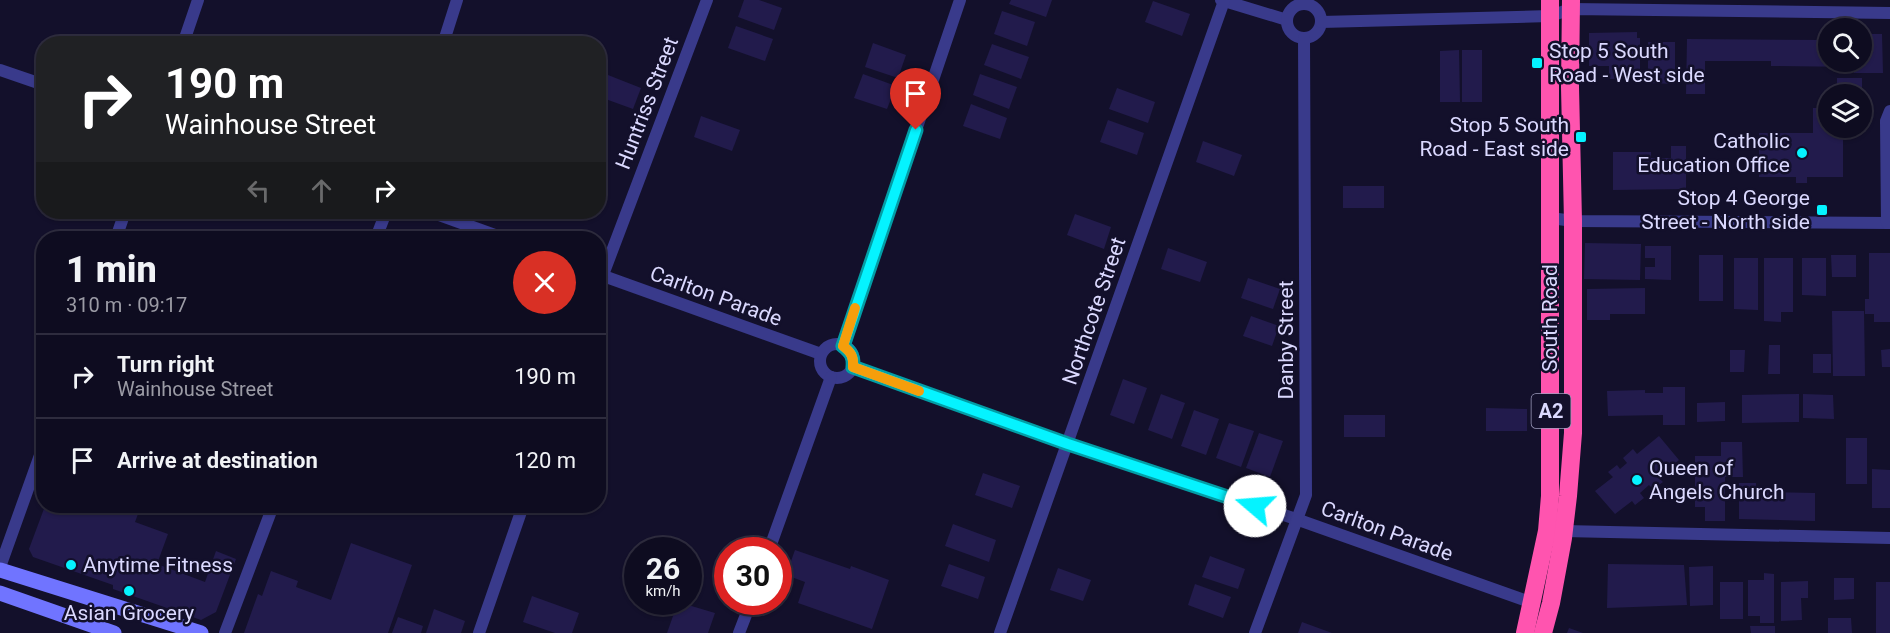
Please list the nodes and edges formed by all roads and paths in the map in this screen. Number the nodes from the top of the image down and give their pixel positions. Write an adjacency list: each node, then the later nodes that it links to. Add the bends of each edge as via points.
1 (198, 0): 12 (street)
2 (457, 0): 13 (street)
3 (706, 0): 23 (street, Huntriss Street)
4 (960, 0): 25 (street)
5 (1223, 1): 10 (street); 29 (street, Northcote Street)
6 (1304, 2): 10 (street, via 1291,10); 11 (street, via 1318,11)
7 (1571, 5): 8 (street); 9 (street); 20 (highway, South Road / A2)
8 (1550, 8): 11 (street); 18 (highway, South Road / A2)
9 (1890, 13)
10 (1287, 20): 14 (street, via 1293,34)
11 (1321, 22): 14 (street, via 1316,33)
12 (186, 36)
13 (446, 36)
14 (1304, 38): 33 (street, Danby Street, via 1306,495)
15 (0, 69): 16 (street)
16 (36, 82)
17 (1890, 111): 21 (street, via 1886,121)
18 (1551, 218): 20 (street); 39 (highway, South Road / A2, via 1550,496)
19 (451, 219): 22 (street)
20 (1573, 221): 21 (street); 34 (highway, South Road / A2, via 1573,433)
21 (1889, 223)
22 (484, 231)
23 (606, 263)
24 (606, 281): 26 (street, Carlton Parade)
25 (843, 346): 26 (street, via 834,345); 27 (street, via 850,351)
26 (821, 354): 28 (street, via 820,363)
27 (853, 367): 28 (street, via 840,378); 29 (street, Carlton Parade)
28 (831, 377): 35 (street)
29 (1068, 444): 33 (street, Carlton Parade); 46 (street, Northcote Street)
30 (36, 467): 37 (street)
31 (270, 513): 43 (street)
32 (522, 513): 44 (street)
33 (1296, 519): 39 (street, Carlton Parade); 47 (street, Danby Street)
34 (1564, 531): 36 (street); 49 (highway, South Road / A2)
35 (774, 537)
36 (1890, 538)
37 (0, 569): 42 (main road)
38 (0, 593): 41 (main road)
39 (1533, 603): 48 (highway, South Road / A2)
40 (746, 615): 45 (street)
41 (114, 633)
42 (201, 633)
43 (225, 633)
44 (479, 633)
45 (739, 633)
46 (1000, 633)
47 (1255, 633)
48 (1525, 633)
49 (1543, 633)

